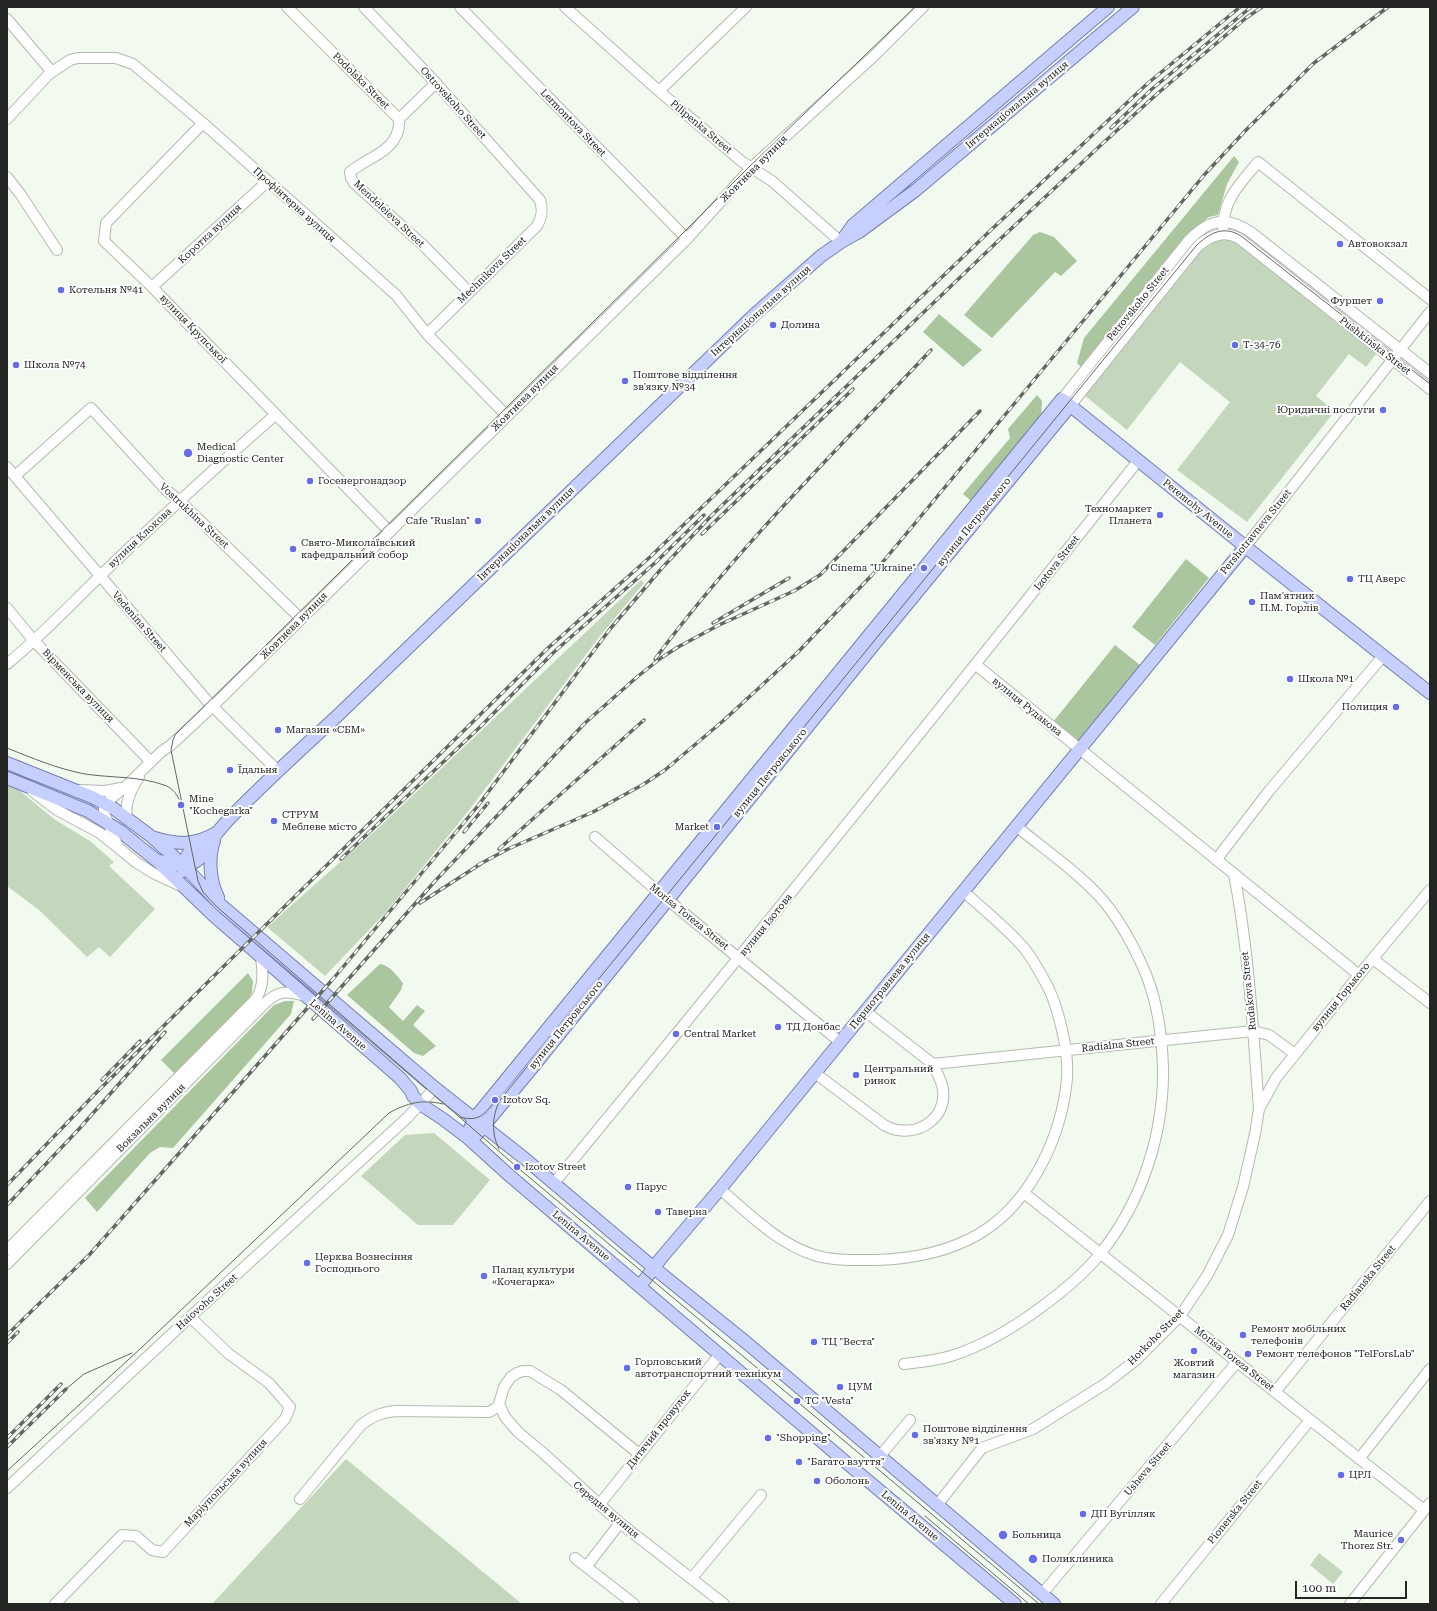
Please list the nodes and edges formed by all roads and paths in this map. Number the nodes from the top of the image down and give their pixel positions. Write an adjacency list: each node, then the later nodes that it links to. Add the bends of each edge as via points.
1 (287, 7): 14 (street, Podolska Street)
2 (364, 7): 11 (street, Ostrovskoho Street)
3 (460, 7): 22 (street, Lermontova Street)
4 (746, 7): 12 (street)
5 (923, 7): 16 (street, Жовтнева вулиця, via 876,54)
6 (1133, 7): 23 (main road, Інтернаціональна вулиця, via 916,190 859,232)
7 (572, 9): 12 (street, Pilipenka Street)
8 (1103, 9): 23 (main road, Інтернаціональна вулиця, via 853,225)
9 (7, 20): 10 (street)
10 (50, 73): 13 (street, Профінтерна вулиця); 15 (street, Профінтерна вулиця, via 70,60 78,58 124,60 146,74)
11 (436, 83): 14 (street); 19 (street, Ostrovskoho Street)
12 (659, 91): 16 (street, Pilipenka Street)
13 (7, 119)
14 (399, 120): 26 (street, Mendeleieva Street, via 400,128 394,141 350,172 351,178)
15 (203, 123): 18 (street, Профінтерна вулиця); 25 (street, вулиця Крупської, via 106,222 104,241)
16 (751, 168): 22 (street, Жовтнева вулиця); 23 (street, Pilipenka Street, via 772,181)
17 (7, 177): 24 (street)
18 (268, 181): 25 (street, Коротка вулиця); 29 (street, Профінтерна вулиця, via 396,295)
19 (540, 200): 26 (street, Mechnikova Street, via 543,209 537,226)
20 (1224, 221): 21 (street); 27 (street, via 1232,194 1258,162); 30 (street, Pushkinska Street, via 1242,226 1252,233); 34 (street, Petrovskoho Street, via 1205,226 1189,240)
21 (1223, 234): 31 (street, Pushkinska Street, via 1240,239); 34 (street, Petrovskoho Street, via 1213,236 1198,246)
22 (687, 239): 36 (street, Жовтнева вулиця)
23 (841, 242): 55 (main road, Інтернаціональна вулиця, via 821,256 754,315)
24 (57, 250)
25 (152, 287): 35 (street, вулиця Крупської)
26 (469, 292): 29 (street, Mechnikova Street)
27 (1430, 299)
28 (1430, 312): 30 (street, Pershotravneva Street)
29 (427, 334): 36 (street, Профінтерна вулиця)
30 (1400, 349): 31 (street, Pershotravneva Street); 32 (street, Pushkinska Street)
31 (1393, 360): 33 (street, Pushkinska Street); 42 (street, Pershotravneva Street)
32 (1430, 373)
33 (1430, 389)
34 (1066, 402): 37 (main road, Peremohy Avenue); 76 (main road, вулиця Петровського)
35 (275, 415): 40 (street, вулиця Клокова); 41 (street, вулиця Крупської)
36 (507, 416): 41 (street, Жовтнева вулиця)
37 (1138, 461): 42 (main road, Peremohy Avenue); 49 (street, Izotova Street)
38 (7, 468): 39 (street, Vedenina Street)
39 (15, 476): 40 (street, Vostrukhina Street, via 91,408 160,484); 43 (street, Vedenina Street)
40 (180, 501): 43 (street, вулиця Клокова); 45 (street, Vostrukhina Street)
41 (390, 532): 45 (street, Жовтнева вулиця)
42 (1245, 547): 47 (main road, Peremohy Avenue); 52 (main road, Pershotravneva Street)
43 (100, 576): 46 (street, вулиця Клокова); 51 (street, Vedenina Street)
44 (7, 608): 46 (street, Вірменська вулиця)
45 (300, 619): 51 (street, Жовтнева вулиця)
46 (34, 641): 48 (street, вулиця Клокова); 54 (street, Вірменська вулиця)
47 (1383, 656): 50 (main road, Peremohy Avenue); 70 (street, via 1269,791)
48 (7, 664)
49 (976, 665): 52 (street, вулиця Рудакова); 79 (street, вулиця Ізотова)
50 (1430, 693)
51 (213, 706): 54 (street, Жовтнева вулиця); 55 (street, Vedenina Street)
52 (1079, 749): 63 (main road, Першотравнева вулиця); 70 (street)
53 (7, 763): 59 (main road, Lenina Avenue)
54 (147, 765): 58 (street, Жовтнева вулиця); 61 (street, via 128,799 125,810)
55 (278, 771): 64 (main road, Інтернаціональна вулиця)
56 (7, 778): 57 (main road, Lenina Avenue)
57 (22, 784): 62 (main road, Lenina Avenue, via 88,811); 68 (street, via 57,810 100,833)
58 (125, 787): 59 (street, via 105,791); 60 (street, Жовтнева вулиця)
59 (72, 789): 60 (main road, Lenina Avenue)
60 (104, 804): 61 (main road, Lenina Avenue); 62 (street, via 104,814)
61 (127, 818): 65 (main road, Lenina Avenue)
62 (109, 824): 68 (street); 69 (main road, Lenina Avenue)
63 (1016, 826): 75 (main road, Першотравнева вулиця); 86 (street, via 1099,896 1114,915 1143,966 1158,1009)
64 (217, 833): 67 (main road, Інтернаціональна вулиця); 71 (main road, Інтернаціональна вулиця, via 201,857); 77 (main road, Lenina Avenue, via 212,847 212,880)
65 (152, 837): 67 (main road, Інтернаціональна вулиця, via 169,842); 71 (main road, Lenina Avenue)
66 (595, 837): 76 (street, Morisa Toreza Street)
67 (199, 841): 71 (main road, via 187,854)
68 (118, 847): 73 (street, via 153,874)
69 (156, 860): 71 (main road); 73 (main road, Lenina Avenue)
70 (1216, 860): 72 (street)
71 (184, 865): 73 (main road, via 183,875); 77 (main road, Lenina Avenue)
72 (1234, 874): 81 (street); 85 (street, Rudakova Street, via 1242,914)
73 (187, 889): 78 (main road, Lenina Avenue)
74 (1430, 890): 80 (street, вулиця Горького)
75 (963, 891): 84 (main road, Першотравнева вулиця); 88 (street, via 1009,932 1037,968 1057,1011)
76 (663, 896): 79 (street, Morisa Toreza Street); 97 (main road, вулиця Петровського, via 532,1068)
77 (222, 905): 92 (main road, Lenina Avenue)
78 (261, 958): 82 (main road, Lenina Avenue); 103 (street, Вокзальна вулиця, via 262,987 256,999)
79 (739, 958): 87 (street, Morisa Toreza Street); 99 (street, вулиця Ізотова)
80 (1373, 959): 81 (street, вулиця Горького); 83 (street)
81 (1359, 975): 89 (street, вулиця Горького)
82 (305, 996): 93 (main road, Lenina Avenue, via 400,1078); 105 (street, Вокзальна вулиця, via 291,992 278,993 266,1002)
83 (1430, 1003)
84 (865, 1011): 87 (main road, Першотравнева вулиця); 90 (street)
85 (1253, 1031): 86 (street, Radialna Street); 89 (street, Radialna Street, via 1269,1035); 94 (street, Rudakova Street)
86 (1162, 1040): 88 (street, Radialna Street); 104 (street, via 1163,1088 1150,1158 1135,1198)
87 (840, 1042): 91 (main road, Першотравнева вулиця)
88 (1065, 1051): 90 (street, Radialna Street); 101 (street, via 1067,1077 1057,1123 1041,1168)
89 (1296, 1054): 94 (street, вулиця Горького, via 1276,1078)
90 (933, 1064): 91 (street, via 940,1077 944,1101 935,1119 922,1128 910,1131 884,1125)
91 (814, 1073): 100 (main road, Першотравнева вулиця)
92 (435, 1088): 93 (street); 97 (main road, Lenina Avenue)
93 (416, 1100): 95 (street); 96 (main road, Lenina Avenue)
94 (1259, 1109): 108 (street, Horkoho Street, via 1244,1181 1228,1234 1207,1276)
95 (407, 1118): 96 (street, Haiovoho Street, via 422,1111); 109 (street, Haiovoho Street)
96 (443, 1119): 98 (main road, Lenina Avenue)
97 (479, 1123): 98 (main road, вулиця Петровського, via 475,1136); 99 (main road, Lenina Avenue)
98 (468, 1138): 107 (main road, Lenina Avenue)
99 (554, 1183): 106 (main road, Lenina Avenue)
100 (720, 1189): 101 (street, via 772,1232 792,1245 828,1258 857,1260 921,1256 957,1245 980,1234 996,1222); 106 (main road, Першотравнева вулиця)
101 (1024, 1193): 104 (street, Morisa Toreza Street)
102 (1430, 1201): 114 (street, Radianska Street)
103 (7, 1250)
104 (1100, 1254): 108 (street, Morisa Toreza Street); 112 (street, via 1068,1286 1016,1325 995,1337 951,1356)
105 (7, 1264)
106 (654, 1268): 107 (main road); 119 (main road, Lenina Avenue)
107 (640, 1286): 110 (main road, Lenina Avenue)
108 (1180, 1316): 111 (street, Morisa Toreza Street); 124 (street, Horkoho Street, via 1136,1360 1105,1384 1033,1429 982,1448)
109 (190, 1317): 121 (street, Haiovoho Street); 132 (street, Маріупольська вулиця, via 228,1354 269,1383 290,1407 289,1413 163,1552 152,1550 136,1536 122,1535)
110 (720, 1354): 118 (street, Дитячий провулок); 135 (main road, Lenina Avenue)
111 (1238, 1362): 114 (street, Morisa Toreza Street); 131 (street, Usheva Street)
112 (904, 1364)
113 (1430, 1370): 120 (street)
114 (1275, 1392): 117 (street, Morisa Toreza Street)
115 (499, 1404): 118 (street, via 504,1387 511,1377 522,1371 530,1371 561,1390); 123 (street, via 489,1412 396,1411 377,1414 362,1425); 125 (street, Середня вулиця, via 518,1432)
116 (910, 1420): 119 (street)
117 (1310, 1420): 120 (street, Morisa Toreza Street); 137 (street, Pionerska Street)
118 (639, 1454): 125 (street, Дитячий провулок)
119 (880, 1456): 124 (main road, Lenina Avenue)
120 (1359, 1459): 126 (street, Morisa Toreza Street)
121 (7, 1488)
122 (761, 1494): 130 (street)
123 (300, 1499)
124 (938, 1504): 131 (main road, Lenina Avenue)
125 (599, 1505): 127 (street, Середня вулиця)
126 (1427, 1507): 138 (street)
127 (620, 1524): 129 (street); 130 (street, Середня вулиця)
128 (575, 1558): 129 (street)
129 (586, 1567): 133 (street)
130 (692, 1578): 134 (street, Середня вулиця)
131 (1042, 1594): 136 (main road, Lenina Avenue)
132 (55, 1604)
133 (634, 1604)
134 (724, 1604)
135 (1015, 1604)
136 (1054, 1604)
137 (1161, 1604)
138 (1350, 1604)

